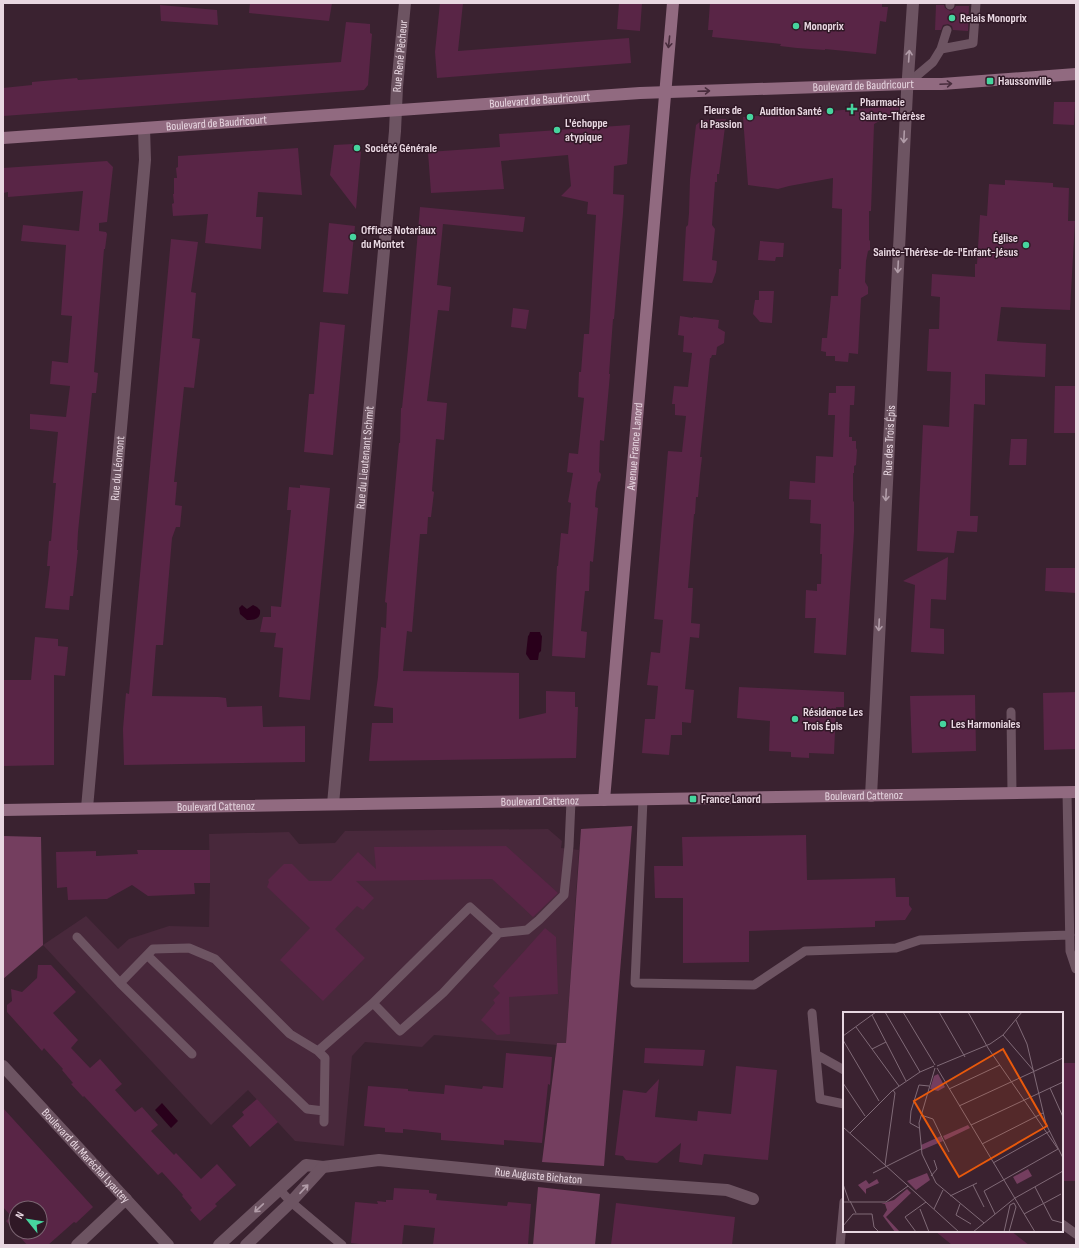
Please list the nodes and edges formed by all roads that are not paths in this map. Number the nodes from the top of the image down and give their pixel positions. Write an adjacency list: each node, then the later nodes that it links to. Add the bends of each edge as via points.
1 (405, 3): 10 (street, Rue René Pêcheur)
2 (673, 3): 9 (street, Avenue France Lanord, one-way to 9)
3 (913, 3): 8 (street, Rue des Trois Épis, one-way to 3)
4 (976, 3): 6 (lane, via 973,43)
5 (947, 30): 6 (lane)
6 (941, 49): 8 (lane, via 932,62)
7 (1076, 74): 8 (street, Boulevard de Baudricourt, one-way to 7, via 942,84)
8 (907, 84): 9 (street, Boulevard de Baudricourt, one-way to 8); 16 (street, Rue des Trois Épis, one-way to 16)
9 (665, 92): 10 (street, Boulevard de Baudricourt); 17 (street, Avenue France Lanord)
10 (396, 110): 11 (street, Boulevard de Baudricourt); 20 (street, Rue du Lieutenant Schmit)
11 (144, 128): 12 (street, Boulevard de Baudricourt); 21 (street, Rue du Léomont, via 145,160)
12 (3, 138)
13 (1011, 712): 15 (lane)
14 (1072, 792): 15 (street, Boulevard Cattenoz); 24 (lane)
15 (1012, 793): 16 (street, Boulevard Cattenoz)
16 (871, 796): 18 (street, Boulevard Cattenoz)
17 (604, 800): 18 (street, Boulevard Cattenoz); 19 (street, Boulevard Cattenoz)
18 (643, 800): 24 (lane, via 635,983 754,986 805,951 896,948 920,940)
19 (571, 801): 20 (street, Boulevard Cattenoz); 23 (lane, via 564,895 527,930)
20 (333, 804): 21 (street, Boulevard Cattenoz)
21 (87, 808): 22 (street, Boulevard Cattenoz)
22 (3, 810)
23 (500, 933): 29 (lane, via 470,907); 29 (lane, via 442,993 400,1031)
24 (1070, 935): 27 (lane, via 1070,951)
25 (77, 937): 28 (lane)
26 (147, 955): 28 (lane); 31 (lane, via 153,949 189,948 215,959 290,1034); 37 (lane, via 307,1109)
27 (1076, 969)
28 (120, 983): 32 (lane)
29 (373, 1003): 31 (lane)
30 (812, 1013): 33 (lane)
31 (318, 1051): 37 (lane, via 325,1058)
32 (192, 1054)
33 (817, 1055): 35 (lane); 36 (lane, via 820,1099)
34 (3, 1066): 42 (street, Boulevard du Maréchal Lyautey)
35 (843, 1069)
36 (843, 1104)
37 (324, 1111): 38 (lane)
38 (324, 1122)
39 (323, 1167): 40 (street, Rue Auguste Bichaton, via 306,1165); 41 (street, Rue Auguste Bichaton, via 379,1160 572,1180 727,1190); 43 (street, one-way to 39)
40 (280, 1189): 43 (lane); 49 (street, Rue Auguste Bichaton, one-way to 49)
41 (753, 1199)
42 (126, 1200): 47 (street); 48 (street, Boulevard du Maréchal Lyautey)
43 (291, 1202): 50 (street); 51 (lane)
44 (843, 1213): 52 (lane)
45 (1063, 1225): 46 (lane)
46 (1076, 1234)
47 (77, 1245)
48 (168, 1245)
49 (219, 1245)
50 (246, 1245)
51 (342, 1245)
52 (840, 1245)

